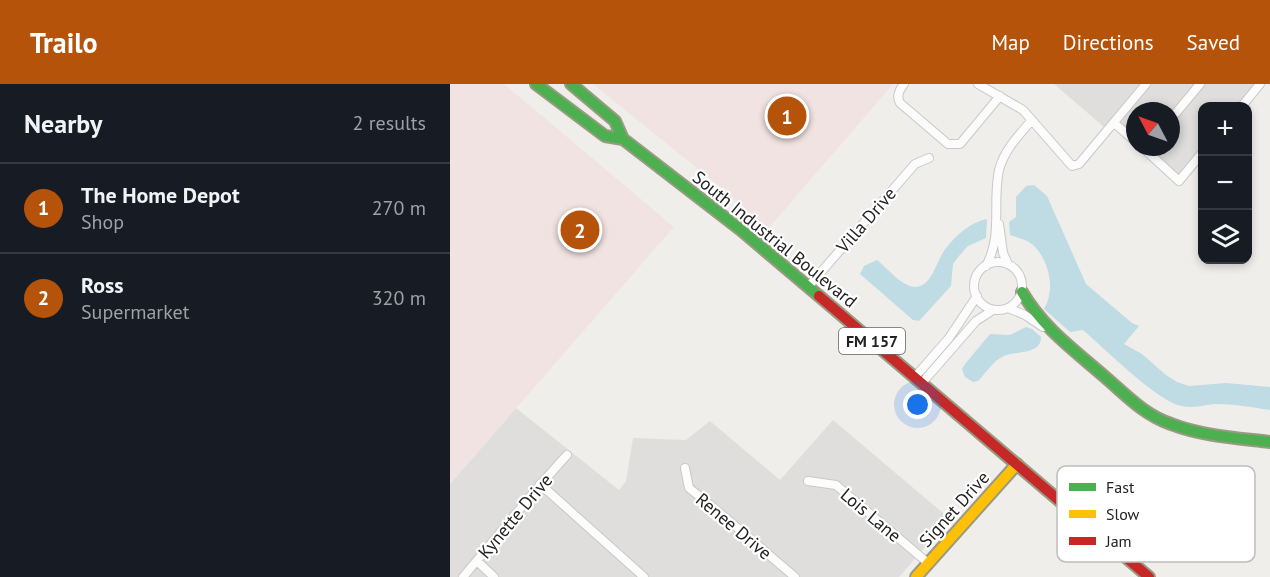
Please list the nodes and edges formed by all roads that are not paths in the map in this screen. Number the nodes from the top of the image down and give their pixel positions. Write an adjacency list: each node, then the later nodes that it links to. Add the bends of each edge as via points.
1 (536, 84): 16 (main road, South Industrial Boulevard / FM 157, via 605,136)
2 (571, 84): 16 (main road, South Industrial Boulevard / FM 157, via 615,121)
3 (904, 84): 10 (street, via 899,90 900,103 954,145 960,144)
4 (978, 84): 10 (street)
5 (1132, 84): 9 (street)
6 (1146, 84): 9 (street)
7 (1200, 84): 12 (street)
8 (1260, 84): 11 (street)
9 (1140, 91): 14 (street)
10 (1000, 96): 13 (street)
11 (1245, 102)
12 (1180, 108)
13 (1032, 120): 14 (street, via 1072,166 1079,164); 20 (street, via 1006,151 999,170)
14 (1113, 123): 15 (street)
15 (1126, 134)
16 (623, 139): 23 (main road, South Industrial Boulevard / FM 157)
17 (1153, 156): 18 (street, via 1179,181)
18 (1200, 156)
19 (929, 159): 23 (street, Villa Drive, via 915,164)
20 (998, 216): 21 (street); 22 (street)
21 (1008, 264): 22 (street); 24 (street, via 1021,279)
22 (986, 266): 25 (street, via 977,276)
23 (808, 287): 29 (main road, South Industrial Boulevard / FM 157)
24 (1022, 292): 26 (street); 28 (main road)
25 (976, 296): 27 (street); 29 (street)
26 (1008, 308): 27 (street); 28 (street)
27 (993, 310): 29 (street, via 976,321)
28 (1050, 331): 30 (main road, via 1158,419 1202,432)
29 (918, 380): 32 (main road, South Industrial Boulevard / FM 157)
30 (1270, 442)
31 (567, 455): 35 (street, Kynette Drive)
32 (1017, 464): 36 (main road, South Industrial Boulevard / FM 157); 39 (main road, Signet Drive)
33 (686, 468): 43 (street, Renee Drive, via 689,488)
34 (808, 481): 39 (street, Lois Lane, via 836,485)
35 (540, 484): 37 (street, Kynette Drive); 42 (street)
36 (1057, 498)
37 (477, 561): 40 (street, Kynette Drive); 41 (street)
38 (1131, 562): 45 (main road, South Industrial Boulevard / FM 157)
39 (928, 563): 44 (main road, Signet Drive)
40 (463, 577)
41 (494, 577)
42 (644, 577)
43 (795, 577)
44 (916, 577)
45 (1149, 577)

